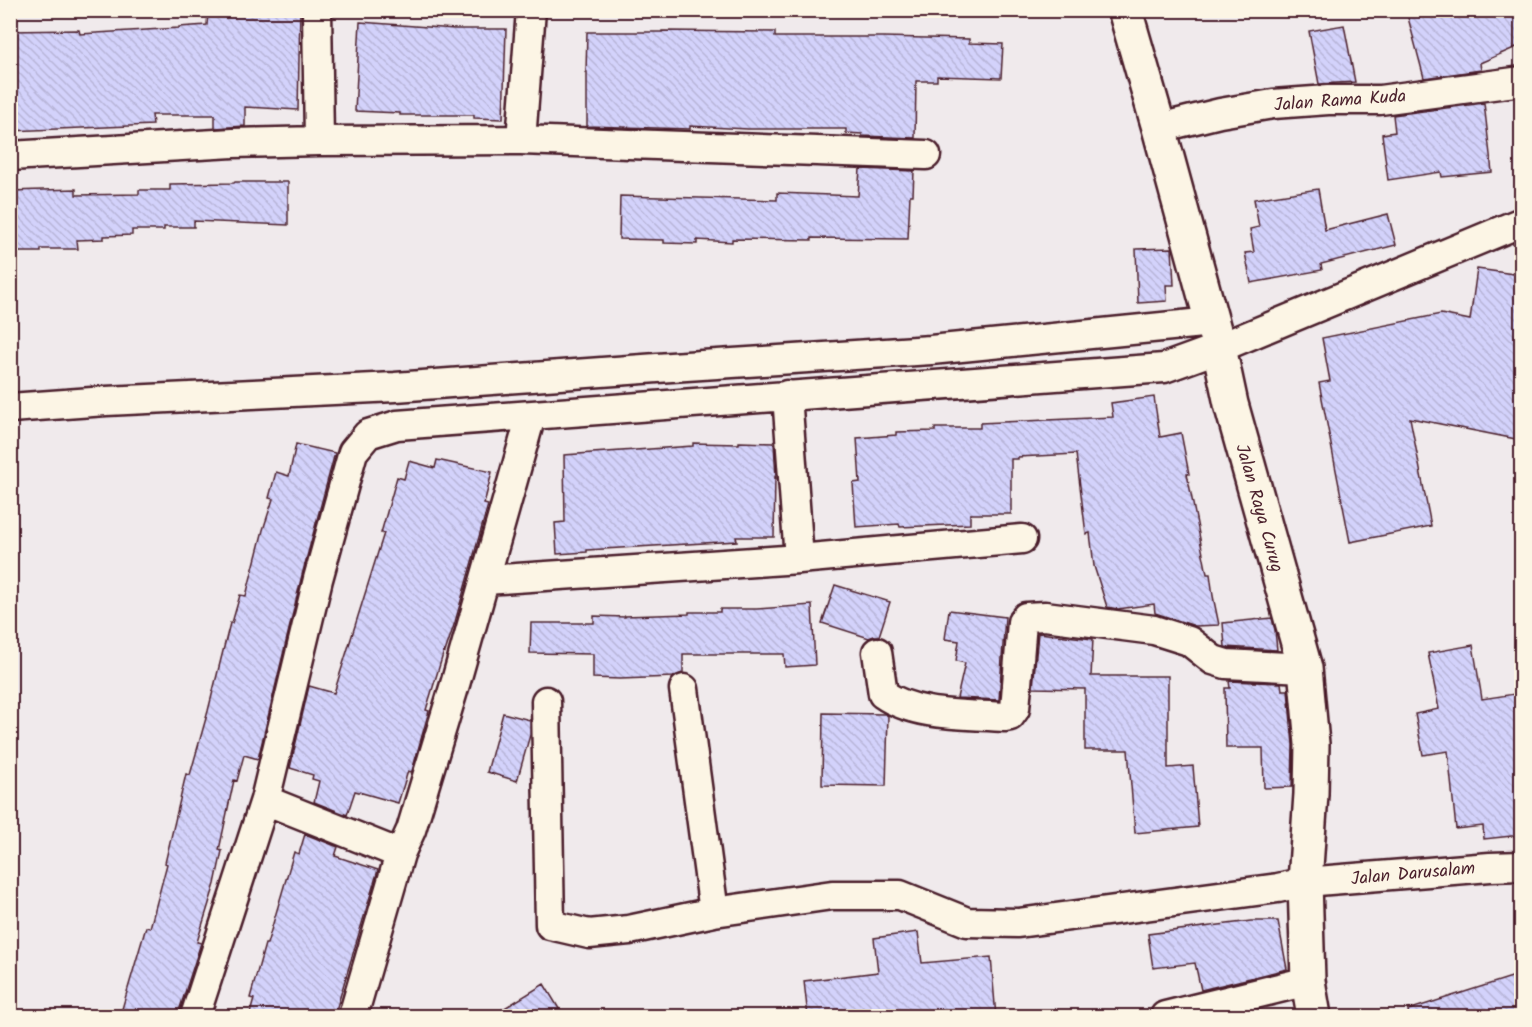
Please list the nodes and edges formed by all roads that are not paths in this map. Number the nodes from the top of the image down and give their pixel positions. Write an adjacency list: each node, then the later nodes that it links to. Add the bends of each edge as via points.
1 (317, 10): 7 (street)
2 (531, 10): 6 (street)
3 (1125, 10): 5 (main road, Jalan Raya Curug)
4 (1521, 81): 5 (street, Jalan Rama Kuda, via 1380,100 1273,104)
5 (1159, 128): 11 (main road, Jalan Raya Curug)
6 (521, 140): 7 (street); 8 (street)
7 (319, 141): 9 (street)
8 (926, 155)
9 (10, 156)
10 (1521, 222): 11 (street)
11 (1215, 335): 12 (street, via 1164,368); 13 (street); 19 (main road, Jalan Raya Curug)
12 (787, 395): 14 (street); 16 (street)
13 (10, 408)
14 (531, 416): 17 (street); 22 (street, via 397,426 368,434 353,452)
15 (1022, 539): 16 (street)
16 (799, 560): 17 (street)
17 (484, 580): 23 (street, via 411,830)
18 (877, 652): 19 (street, via 883,694 894,702 923,710 1005,717 1015,709 1022,622 1026,617 1154,630 1189,641 1213,660 1226,664)
19 (1305, 668): 25 (main road, Jalan Raya Curug, via 1312,744)
20 (684, 689): 26 (street)
21 (546, 701): 26 (street, Jalan Darusalam, via 550,925 589,934)
22 (265, 800): 23 (street); 28 (street)
23 (400, 854): 29 (street)
24 (1521, 866): 25 (street, Jalan Darusalam)
25 (1305, 882): 26 (street, Jalan Darusalam, via 1018,923 967,922 900,895 832,895); 27 (main road, Jalan Raya Curug)
26 (714, 912)
27 (1308, 981): 30 (street); 31 (main road, Jalan Raya Curug)
28 (195, 1017)
29 (353, 1017)
30 (1165, 1017)
31 (1314, 1017)

